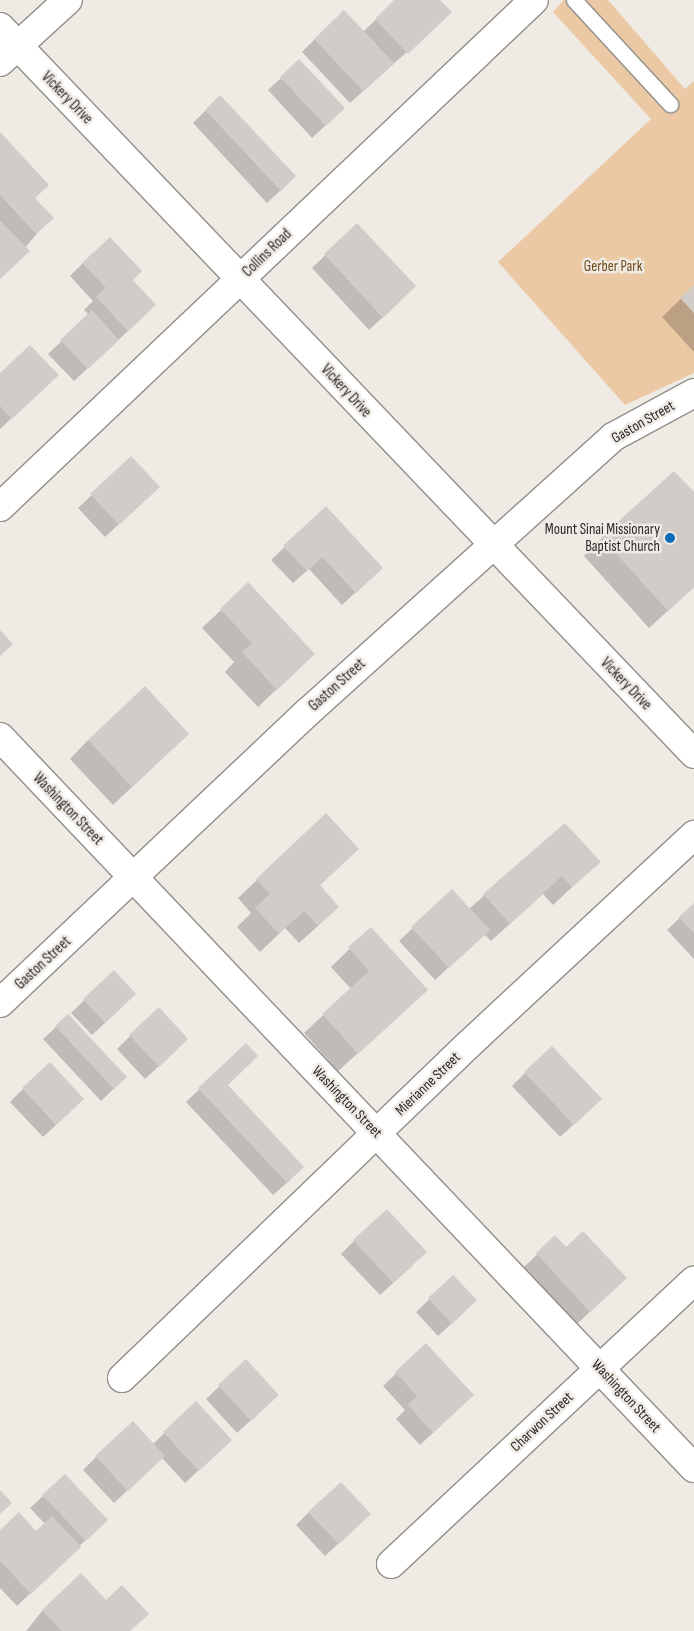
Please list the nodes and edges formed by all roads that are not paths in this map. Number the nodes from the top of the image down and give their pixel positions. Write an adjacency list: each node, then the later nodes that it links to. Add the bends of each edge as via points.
1 (68, 0): 4 (street)
2 (534, 0): 6 (street, Collins Road)
3 (574, 0): 5 (lane)
4 (6, 45): 6 (street, Vickery Drive)
5 (670, 104)
6 (240, 279): 8 (street, Collins Road); 9 (street, Vickery Drive)
7 (694, 393): 9 (street, Gaston Street, via 613,437)
8 (0, 506)
9 (492, 545): 11 (street, Vickery Drive); 13 (street, Gaston Street, via 309,711)
10 (0, 737): 13 (street, Washington Street)
11 (694, 754)
12 (694, 835): 15 (street, Mierianne Street)
13 (134, 878): 14 (street, Gaston Street); 15 (street, Washington Street)
14 (0, 1003)
15 (377, 1134): 17 (street, Washington Street); 18 (street, Mierianne Street)
16 (694, 1280): 17 (street, Charwon Street)
17 (600, 1369): 19 (street, Washington Street); 20 (street, Charwon Street)
18 (122, 1378)
19 (694, 1468)
20 (391, 1564)

